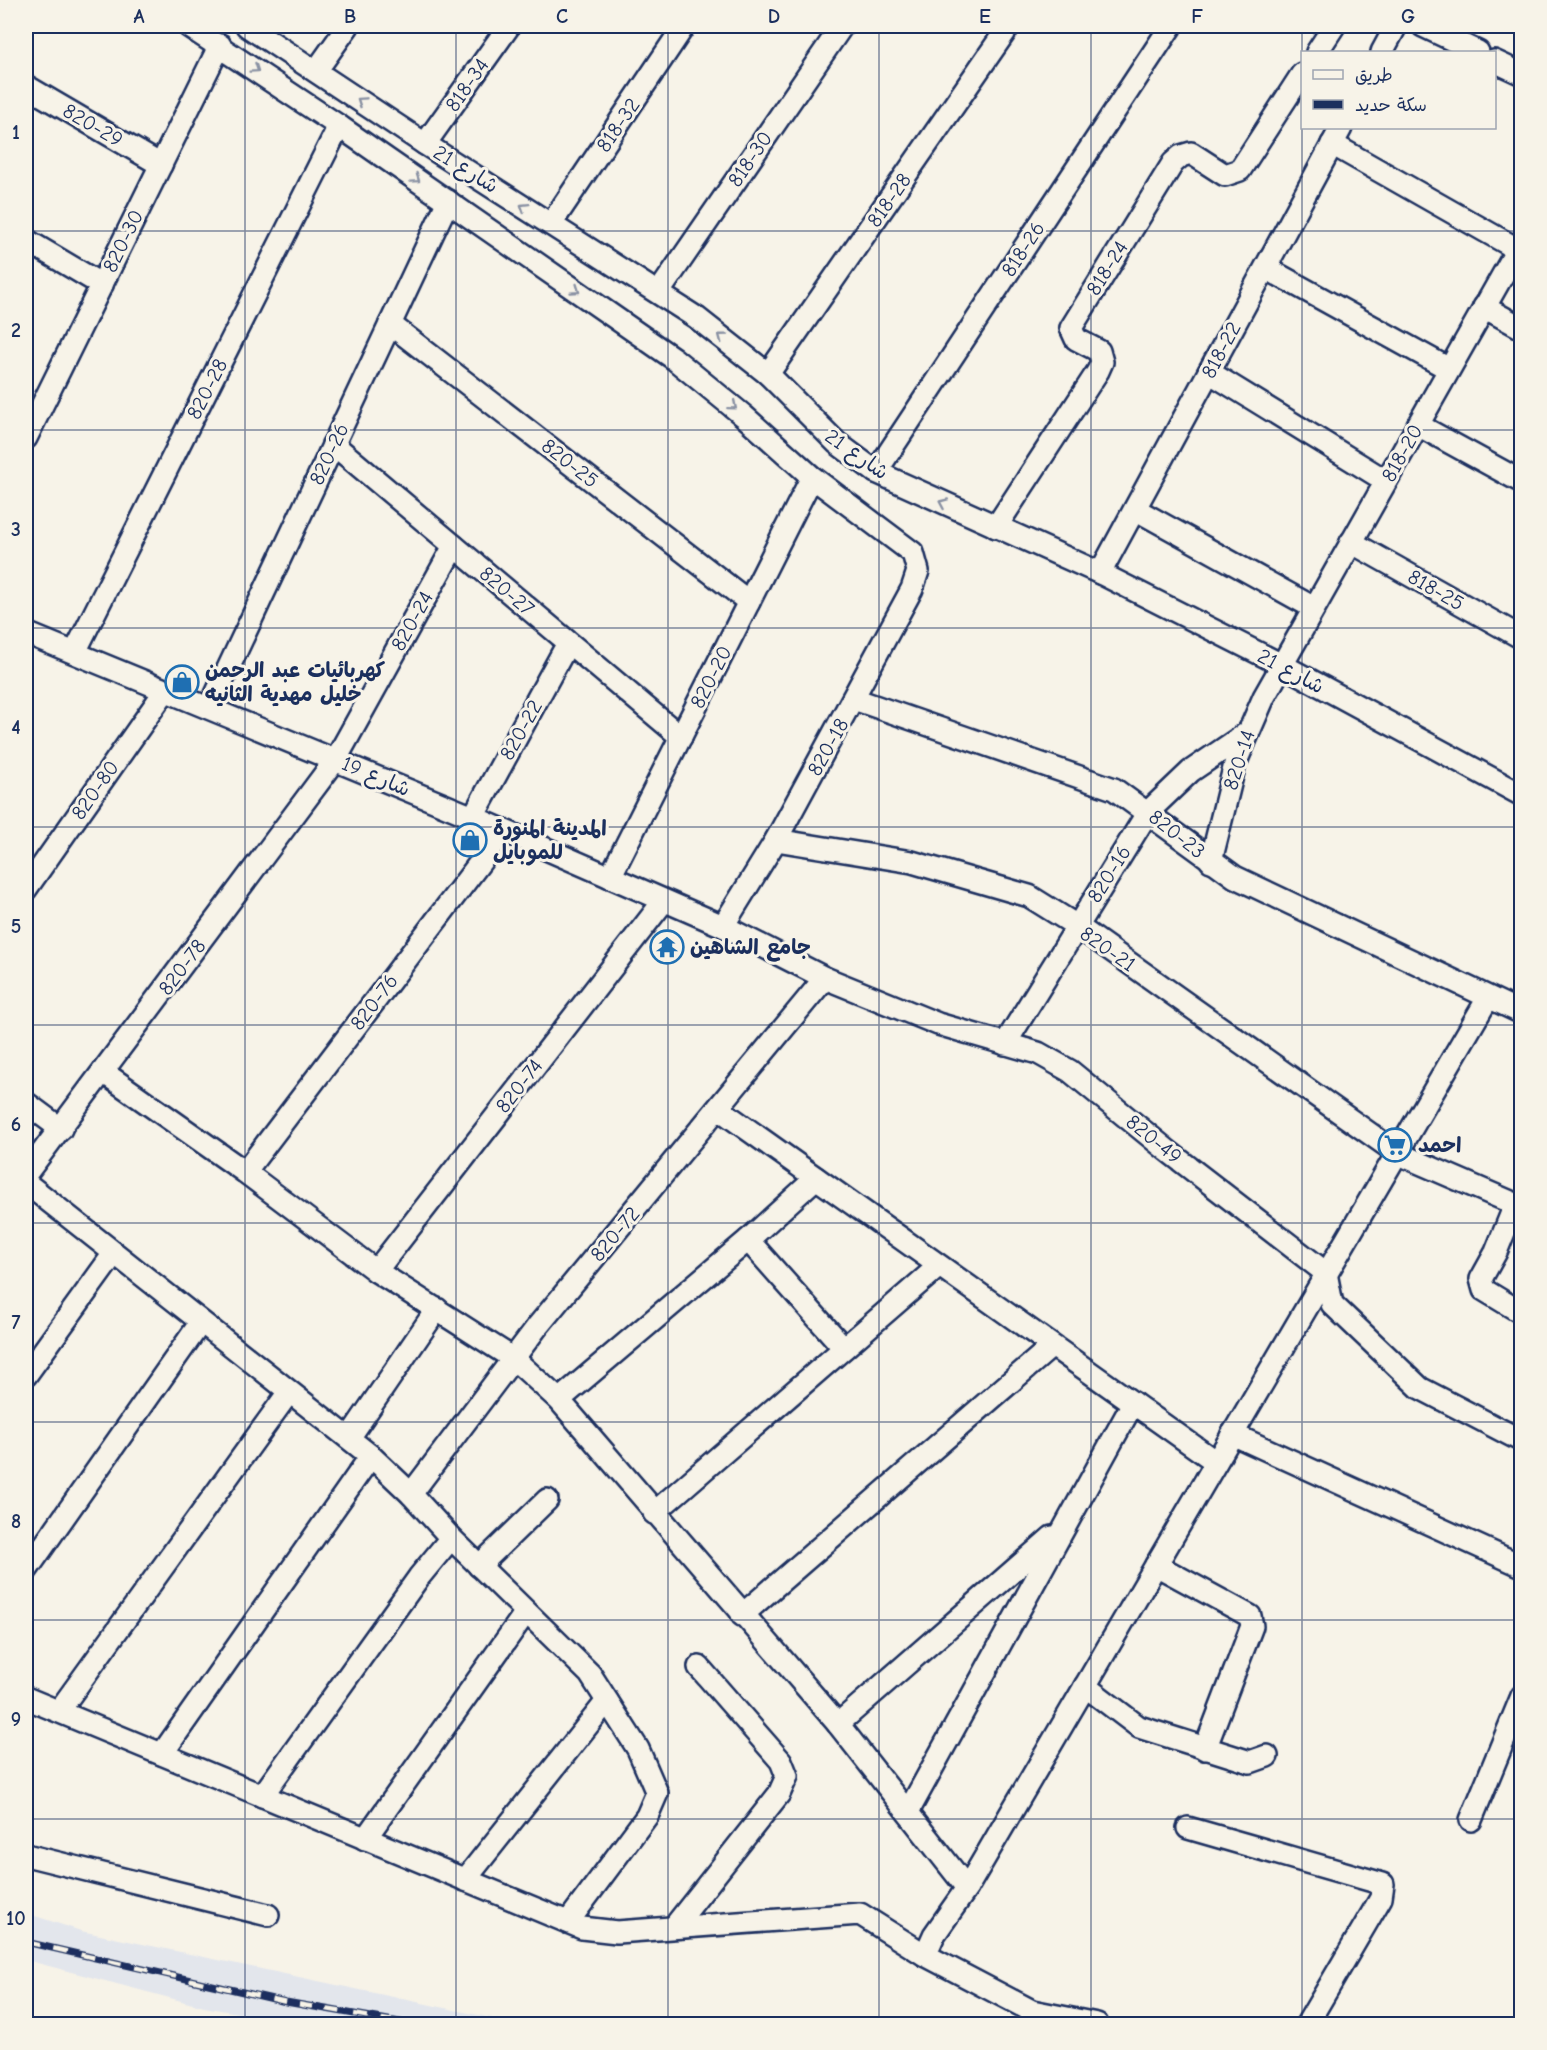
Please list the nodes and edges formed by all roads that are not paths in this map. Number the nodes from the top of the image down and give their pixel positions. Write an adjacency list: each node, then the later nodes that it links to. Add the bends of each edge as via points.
1 (188, 26): 12 (street, شارع 21)
2 (247, 26): 17 (street, شارع 21)
3 (348, 26): 17 (street)
4 (509, 26): 23 (street, 818-34)
5 (684, 26): 26 (street, 818-32)
6 (842, 26): 31 (street, 818-30)
7 (1009, 26): 37 (street, 818-28)
8 (1171, 26): 41 (street, 818-26)
9 (1334, 26): 13 (street)
10 (1396, 26): 14 (street)
11 (1423, 26): 15 (street)
12 (220, 45): 21 (street, شارع 21, one-way to 21); 24 (street, 820-30)
13 (1318, 51)
14 (1383, 51)
15 (1476, 51)
16 (1496, 62): 18 (street)
17 (316, 71): 23 (street, شارع 21, one-way to 17)
18 (1521, 74)
19 (1301, 76): 46 (street, 818-24, via 1240,170 1224,175 1191,153 1173,163 1071,328 1076,339 1099,351 1102,362 1098,371)
20 (26, 86): 24 (street, 820-29)
21 (339, 126): 25 (street, شارع 21, one-way to 25); 56 (street, 820-28)
22 (1337, 136): 28 (street); 29 (street, 818-22)
23 (425, 144): 26 (street, شارع 21, one-way to 23)
24 (161, 165): 30 (street, 820-30)
25 (448, 201): 33 (street, 820-26); 42 (street, شارع 21, one-way to 42, via 673,358)
26 (551, 224): 31 (street, شارع 21)
27 (26, 240): 30 (street)
28 (1519, 245): 32 (street, 818-20)
29 (1266, 268): 35 (street); 36 (street, 818-22)
30 (102, 285): 39 (street, 820-30)
31 (659, 292): 37 (street, شارع 21, one-way to 31)
32 (1484, 307): 34 (street); 35 (street, 818-20)
33 (390, 324): 40 (street, 820-26); 51 (street, 820-25)
34 (1521, 328)
35 (1449, 369): 38 (street, 818-20)
36 (1209, 372): 43 (street); 45 (street, 818-22)
37 (768, 374): 41 (street, شارع 21, via 837,443)
38 (1418, 424): 43 (street, 818-20); 44 (street)
39 (26, 438)
40 (333, 444): 48 (street, 820-27); 60 (street, 820-26)
41 (876, 472): 46 (street, شارع 21, one-way to 41)
42 (812, 477): 49 (street, شارع 21, via 899,540); 51 (street, 820-20)
43 (1386, 481): 47 (street, 818-20)
44 (1521, 482)
45 (1135, 509): 50 (street, 818-22); 52 (street)
46 (996, 527): 50 (street, شارع 21)
47 (1352, 542): 52 (street, 818-20); 54 (street, 818-25)
48 (454, 546): 55 (street, 820-27); 63 (street, 820-24)
49 (917, 561): 59 (street, 820-18, via 916,580)
50 (1100, 573): 57 (street, شارع 21)
51 (749, 602): 62 (street, 820-20)
52 (1314, 608): 57 (street, 818-20)
53 (26, 633): 56 (street, شارع 19)
54 (1521, 638)
55 (568, 643): 62 (street, 820-27); 66 (street, 820-22)
56 (75, 652): 58 (street, شارع 19)
57 (1282, 665): 61 (street, 820-14); 64 (street, شارع 21)
58 (165, 691): 60 (street, شارع 19); 71 (street, 820-80)
59 (854, 699): 65 (street, 820-23, via 1103,784); 68 (street, 820-18)
60 (210, 707): 63 (street, شارع 19)
61 (1247, 733): 65 (street, 820-16, via 1191,771); 69 (street, 820-14, via 1235,764)
62 (681, 737): 70 (street, 820-20)
63 (336, 759): 66 (street, شارع 19); 79 (street, 820-78)
64 (1521, 795)
65 (1148, 812): 69 (street, 820-23); 74 (street, 820-16)
66 (473, 817): 67 (street, شارع 19)
67 (504, 831): 70 (street, شارع 19); 84 (street, 820-76)
68 (776, 840): 73 (street, 820-18); 74 (street, 820-21, via 912,862 1029,896)
69 (1211, 861): 76 (street, 820-23, via 1234,877)
70 (610, 878): 72 (street, شارع 19)
71 (26, 889)
72 (663, 902): 73 (street, شارع 19); 92 (street, 820-74)
73 (723, 926): 75 (street, 820-49)
74 (1077, 926): 78 (street, 820-16); 83 (street, 820-21)
75 (825, 978): 78 (street, 820-49, via 938,1024); 81 (street, 820-72)
76 (1488, 998): 77 (street, 820-23); 83 (street)
77 (1521, 1013)
78 (1005, 1044): 93 (street, 820-49, via 1038,1053 1070,1071)
79 (103, 1072): 82 (street, 820-78); 84 (street)
80 (26, 1103): 82 (street)
81 (719, 1109): 86 (street); 99 (street, 820-72)
82 (61, 1129): 85 (street, 820-78)
83 (1397, 1153): 88 (street, 820-21); 93 (street)
84 (245, 1172): 92 (street)
85 (26, 1173)
86 (816, 1178): 89 (street); 91 (street)
87 (26, 1183): 90 (street)
88 (1518, 1206): 95 (street, via 1481,1280 1484,1290)
89 (748, 1240): 98 (street); 102 (street)
90 (113, 1255): 96 (street); 100 (street)
91 (939, 1266): 97 (street); 98 (street)
92 (376, 1271): 94 (street)
93 (1326, 1273): 104 (street); 106 (street, via 1332,1304 1420,1388)
94 (437, 1310): 99 (street); 105 (street)
95 (1521, 1313)
96 (201, 1322): 101 (street); 117 (street)
97 (1052, 1346): 103 (street); 119 (street)
98 (844, 1348): 111 (street)
99 (514, 1359): 102 (street); 109 (street, 820-72)
100 (26, 1375)
101 (289, 1392): 105 (street); 125 (street)
102 (559, 1400): 111 (street)
103 (1133, 1403): 108 (street); 112 (street)
104 (1232, 1434): 108 (street); 116 (street)
105 (349, 1438): 107 (street)
106 (1521, 1441)
107 (371, 1456): 109 (street); 128 (street)
108 (1216, 1462): 114 (street)
109 (411, 1494): 113 (street)
110 (547, 1500): 115 (street)
111 (654, 1514): 119 (street)
112 (1063, 1527): 126 (street); 131 (street)
113 (451, 1538): 115 (street); 130 (street)
114 (1156, 1565): 121 (street); 127 (street, via 1250,1616 1252,1626)
115 (479, 1566): 118 (street)
116 (1521, 1566)
117 (26, 1571)
118 (526, 1612): 124 (street, via 590,1674); 134 (street)
119 (742, 1615): 126 (street)
120 (699, 1667): 140 (street, via 781,1761 787,1776 779,1794)
121 (1085, 1686): 127 (street, via 1139,1727); 137 (street)
122 (1521, 1696): 132 (street)
123 (26, 1698): 125 (street)
124 (607, 1701): 136 (street); 139 (street, via 638,1749 657,1793 647,1816)
125 (59, 1711): 128 (street)
126 (837, 1724): 131 (street)
127 (1205, 1749): 129 (street, via 1250,1762)
128 (162, 1754): 130 (street)
129 (1267, 1755)
130 (262, 1796): 134 (street)
131 (908, 1812): 137 (street)
132 (1471, 1820)
133 (1188, 1827): 143 (street, via 1383,1884 1380,1898)
134 (365, 1839): 136 (street)
135 (26, 1856): 138 (street)
136 (465, 1880): 139 (street)
137 (967, 1888): 141 (street)
138 (268, 1915)
139 (568, 1922): 140 (street, via 582,1928 617,1932)
140 (674, 1927): 141 (street, via 860,1914)
141 (925, 1955): 142 (street, via 1032,2011)
142 (1097, 2025)
143 (1307, 2025)

